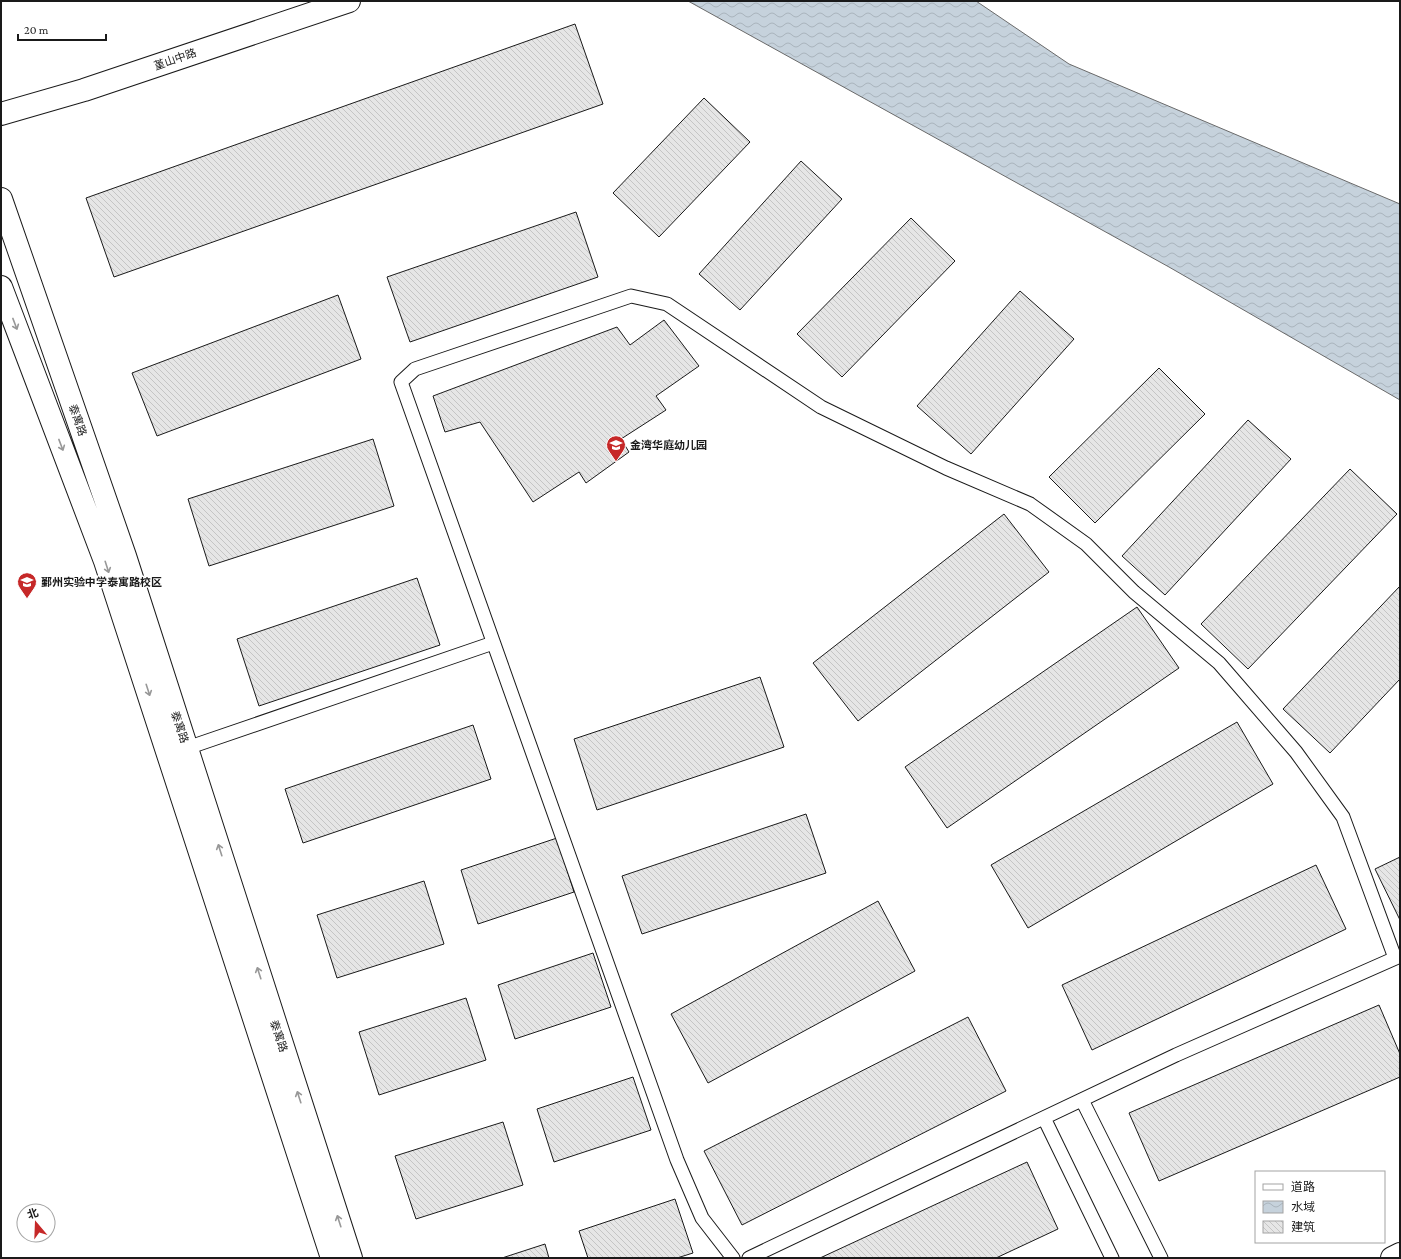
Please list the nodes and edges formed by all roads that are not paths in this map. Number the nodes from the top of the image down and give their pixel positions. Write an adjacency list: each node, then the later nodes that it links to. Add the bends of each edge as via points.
1 (349, 1): 2 (main road, 堇山中路, via 84,90)
2 (1, 114)
3 (1, 199): 6 (main road, 泰寓路, via 125,556)
4 (1, 287): 11 (main road, 泰寓路, one-way to 11, via 105,560)
5 (493, 643): 6 (lane); 7 (lane, via 401,382 415,369 631,296 666,304 821,408 946,468 1030,504 1086,544 1134,592 1218,663 1296,752 1343,817); 13 (lane, via 677,1160 702,1218)
6 (187, 748): 12 (main road, 泰寓路, one-way to 6)
7 (1397, 957): 8 (lane, via 1176,1055)
8 (1082, 1100): 9 (lane); 16 (lane)
9 (1044, 1118): 14 (lane); 15 (lane)
10 (1400, 1254): 17 (main road)
11 (332, 1258)
12 (351, 1258)
13 (734, 1258)
14 (749, 1258)
15 (1112, 1258)
16 (1161, 1258)
17 (1392, 1258)

